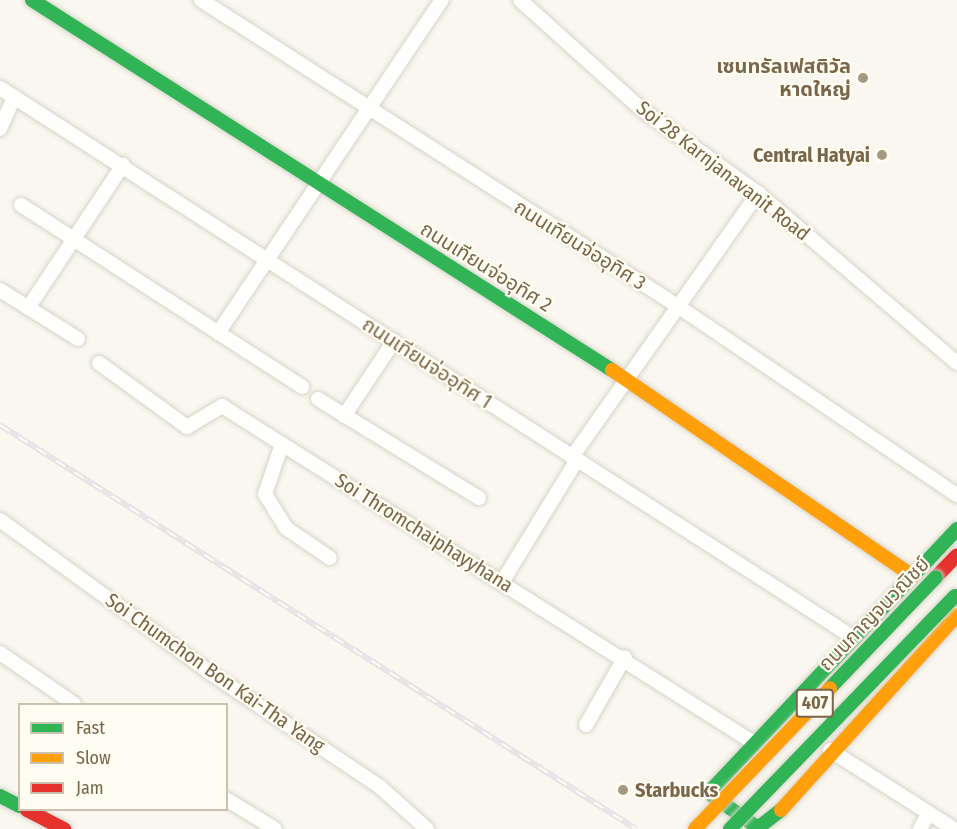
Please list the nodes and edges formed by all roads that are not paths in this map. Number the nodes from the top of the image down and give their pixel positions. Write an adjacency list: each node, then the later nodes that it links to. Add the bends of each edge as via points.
1 (32, 0): 10 (main road, ถนนเทียนจ่ออุทิศ 2)
2 (201, 0): 7 (street, ถนนเทียนจ่ออุทิศ 3)
3 (442, 0): 7 (street)
4 (520, 0): 11 (street, Soi 28 Karnjanavanit Road, via 641,109)
5 (0, 88): 6 (street, ถนนเทียนจ่ออุทิศ 1)
6 (14, 97): 8 (street); 9 (street, ถนนเทียนจ่ออุทิศ 1)
7 (367, 108): 10 (street); 16 (street, ถนนเทียนจ่ออุทิศ 3)
8 (0, 129)
9 (123, 165): 13 (street); 14 (street, ถนนเทียนจ่ออุทิศ 1)
10 (316, 182): 14 (street); 23 (main road, ถนนเทียนจ่ออุทิศ 2)
11 (758, 193): 16 (street); 22 (street, Soi 28 Karnjanavanit Road)
12 (21, 205): 13 (street)
13 (74, 239): 17 (street); 18 (street)
14 (266, 258): 18 (street); 20 (street, ถนนเทียนจ่ออุทิศ 1)
15 (0, 290): 17 (street)
16 (679, 307): 23 (street); 29 (street, ถนนเทียนจ่ออุทิศ 3)
17 (28, 308): 19 (street)
18 (218, 333): 24 (street)
19 (78, 339)
20 (394, 341): 26 (street); 28 (street, ถนนเทียนจ่ออุทิศ 1)
21 (99, 363): 27 (street, Soi Thromchaiphayyhana, via 183,426 195,426 220,405)
22 (957, 363)
23 (630, 381): 28 (street); 35 (main road, ถนนเทียนจ่ออุทิศ 2)
24 (302, 387)
25 (318, 399): 26 (street)
26 (344, 416): 30 (street)
27 (282, 444): 34 (street, via 264,494 286,528); 36 (street, Soi Thromchaiphayyhana)
28 (575, 458): 36 (street); 39 (street, ถนนเทียนจ่ออุทิศ 1)
29 (957, 495)
30 (479, 498)
31 (0, 520): 53 (street, Soi Chumchon Bon Kai-Tha Yang, via 209,672 380,787)
32 (957, 529): 35 (main road)
33 (957, 555): 54 (main road, ถนนกาญจนวณิชย์ / 407, bridge)
34 (330, 558)
35 (913, 576): 39 (main road)
36 (502, 582): 41 (street, Soi Thromchaiphayyhana)
37 (956, 595): 55 (main road, 407, bridge)
38 (957, 616): 45 (main road)
39 (854, 638): 44 (main road)
40 (0, 653): 42 (street)
41 (625, 657): 43 (street); 44 (street, Soi Thromchaiphayyhana)
42 (71, 703)
43 (586, 725)
44 (754, 743): 45 (main road, via 711,792 762,828)
45 (830, 750): 50 (street)
46 (0, 796): 48 (main road)
47 (228, 800): 51 (street)
48 (18, 805)
49 (29, 811): 52 (main road)
50 (929, 813): 56 (street); 57 (street)
51 (268, 827)
52 (64, 829)
53 (428, 829)
54 (694, 829)
55 (730, 829)
56 (920, 829)
57 (954, 829)

